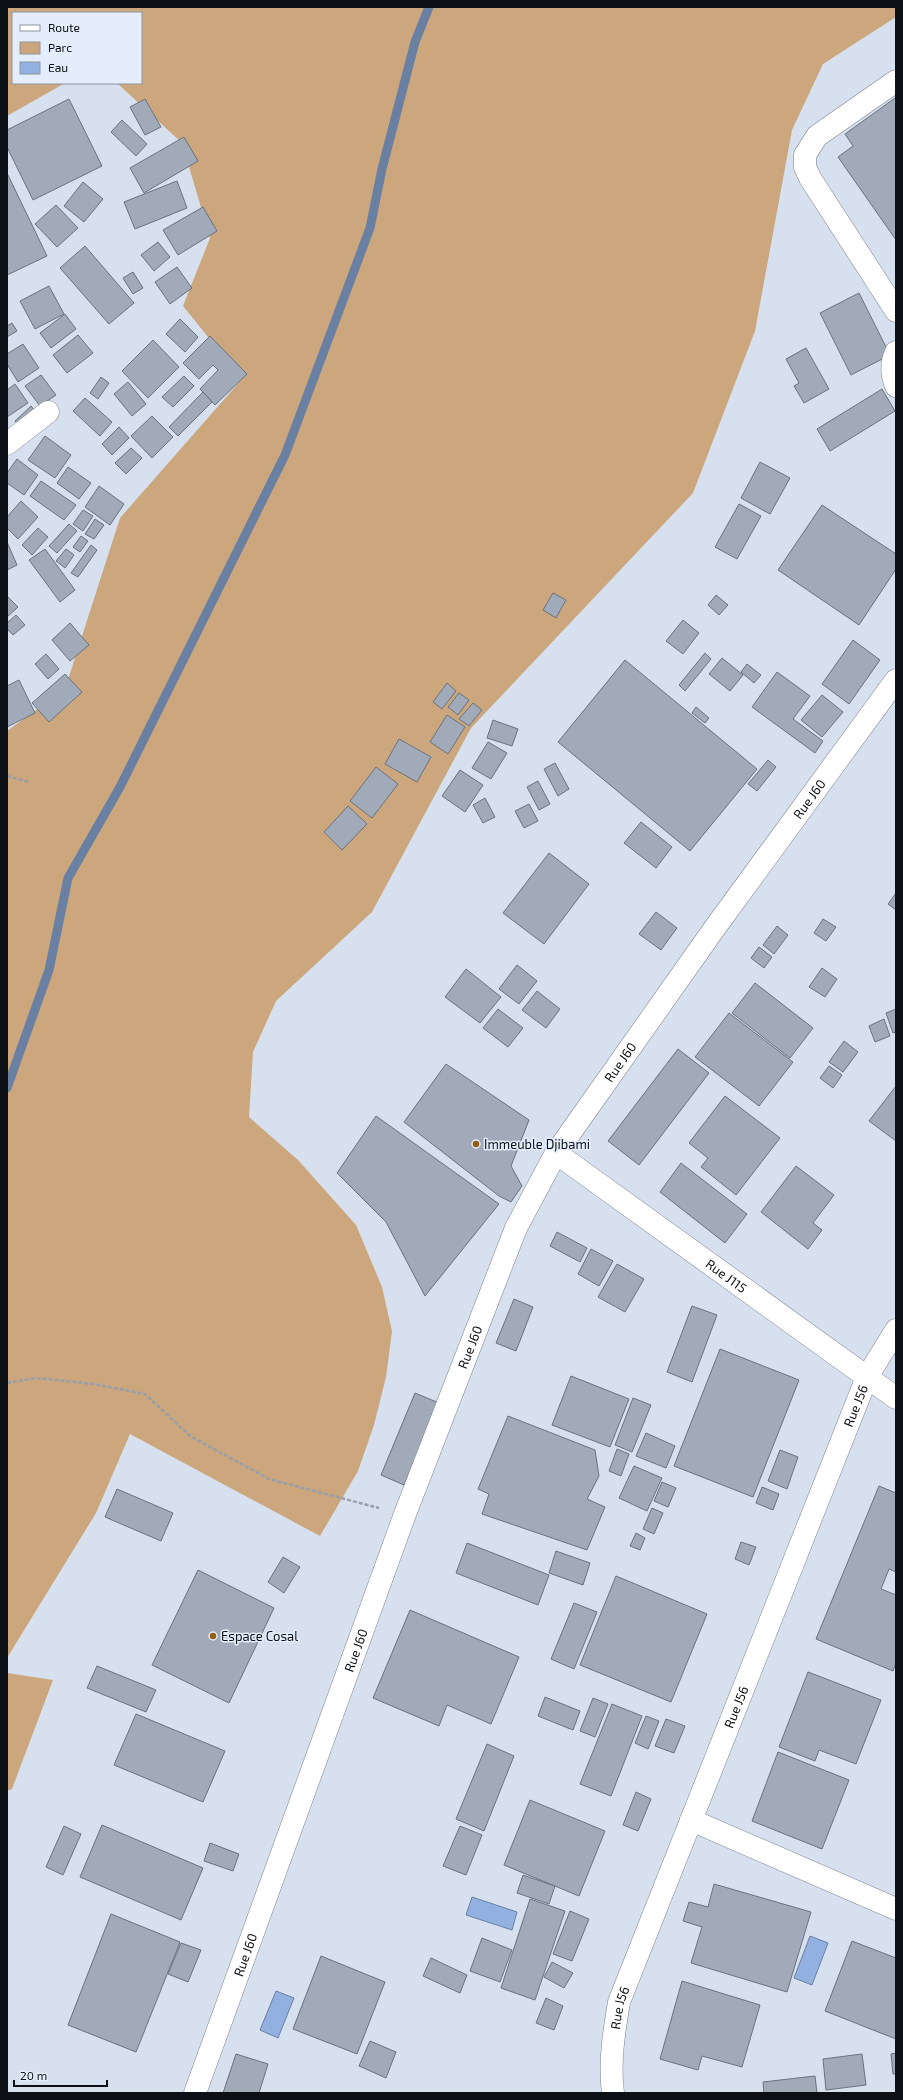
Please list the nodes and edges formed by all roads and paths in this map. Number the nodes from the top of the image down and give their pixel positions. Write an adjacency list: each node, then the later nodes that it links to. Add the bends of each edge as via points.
1 (896, 81): 2 (street, via 817,136 805,155 810,178)
2 (896, 311)
3 (896, 352): 4 (street, via 892,360 892,371)
4 (896, 386)
5 (48, 412): 6 (street)
6 (7, 444)
7 (896, 680): 10 (street, Rue J60)
8 (7, 776): 9 (path)
9 (29, 782)
10 (556, 1153): 12 (street, Rue J115); 15 (street, Rue J60, via 516,1228)
11 (896, 1330): 12 (street, Rue J56)
12 (867, 1377): 14 (street, Rue J115); 16 (street, Rue J56)
13 (7, 1382): 15 (path, via 36,1378 94,1384 145,1394 190,1436 270,1479)
14 (896, 1398)
15 (405, 1514): 18 (street, Rue J60)
16 (691, 1820): 17 (street); 19 (street, Rue J56, via 619,2002 613,2040)
17 (896, 1909)
18 (194, 2093)
19 (613, 2093)

